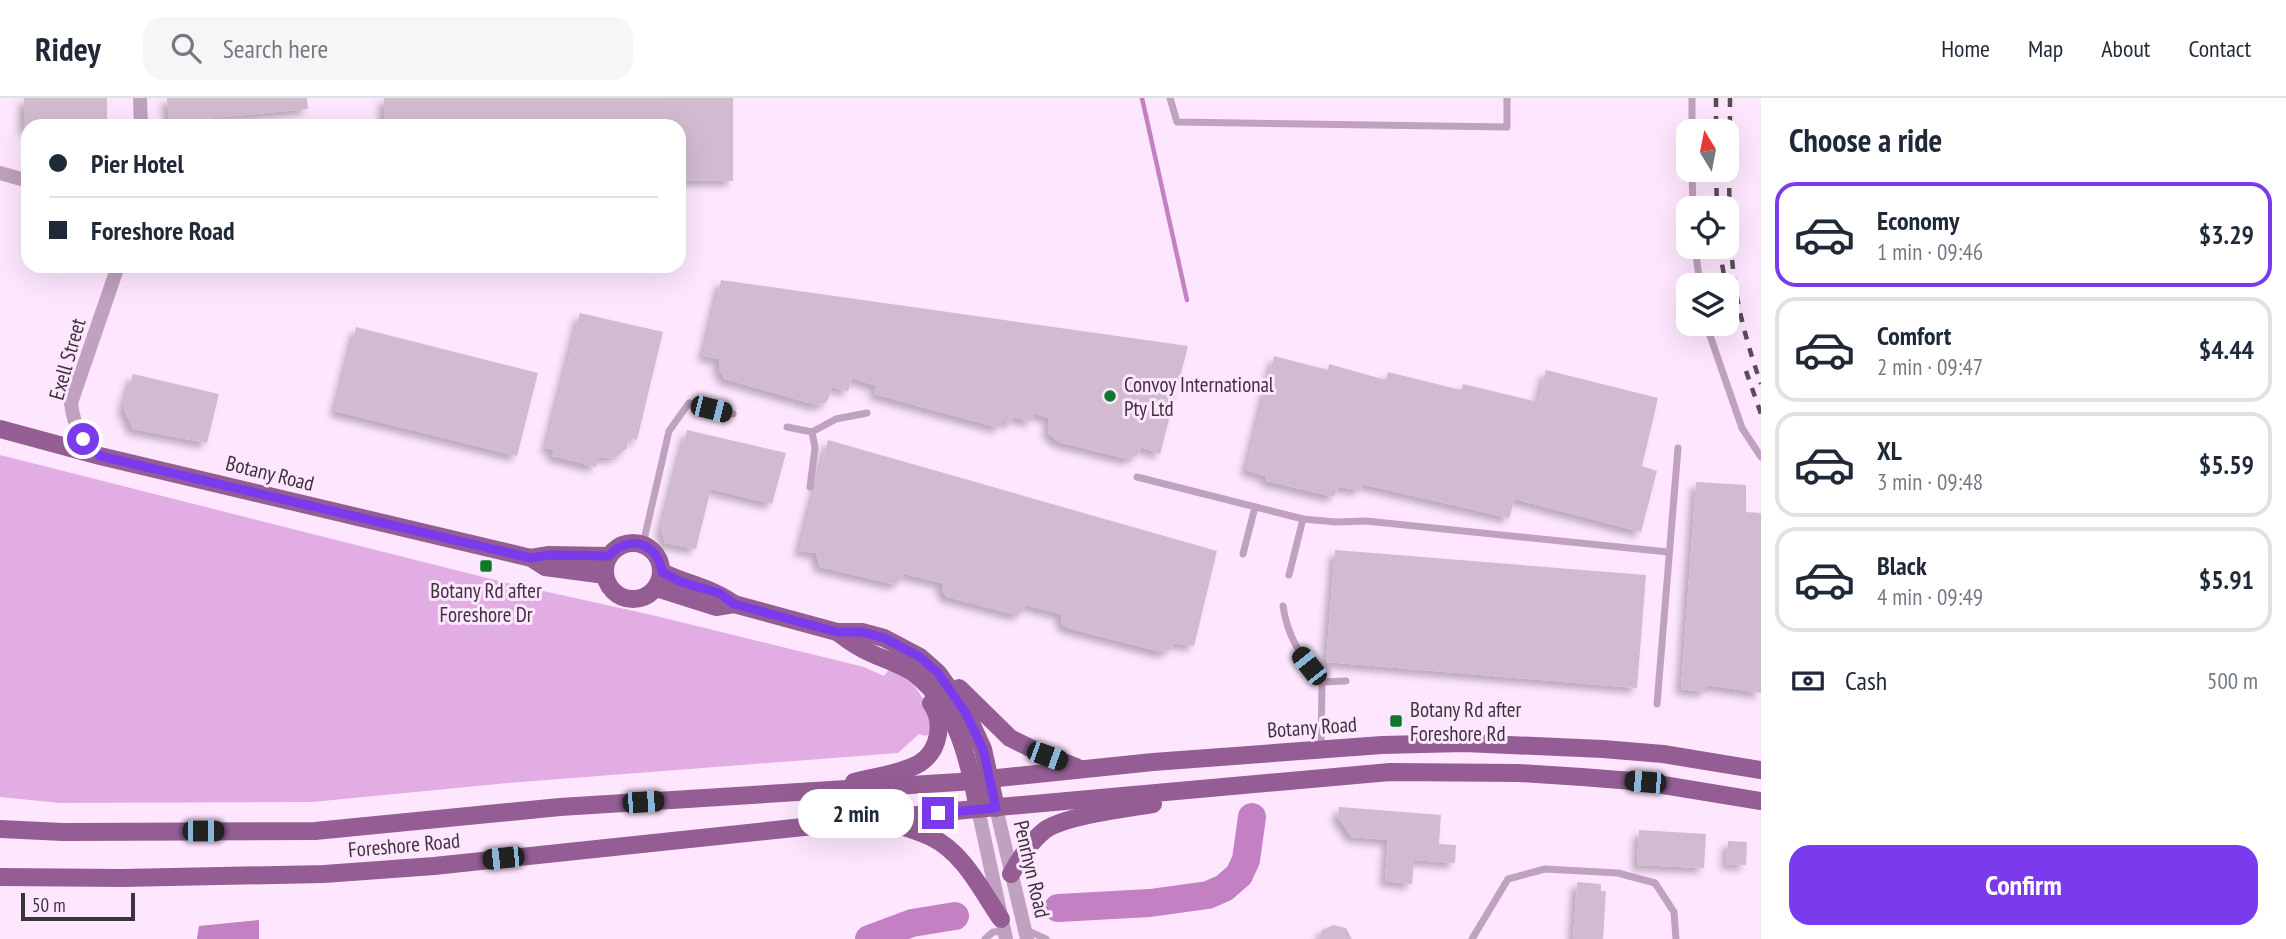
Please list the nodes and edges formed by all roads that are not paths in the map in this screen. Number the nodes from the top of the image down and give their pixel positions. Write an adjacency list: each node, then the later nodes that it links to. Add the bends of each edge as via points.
1 (141, 98): 5 (street)
2 (1170, 98): 3 (lane, via 1177,122 1507,127)
3 (1507, 98)
4 (1692, 98): 6 (lane)
5 (141, 119)
6 (1692, 119)
7 (0, 173): 8 (street)
8 (21, 179)
9 (116, 273): 17 (street, Exell Street, via 71,403 73,423)
10 (1710, 336): 18 (lane, via 1742,428)
11 (867, 413): 15 (lane, via 836,419)
12 (733, 414): 23 (lane, via 689,403 668,431)
13 (787, 427): 15 (lane)
14 (0, 429): 17 (main road, Botany Road)
15 (812, 432): 20 (lane, via 815,448)
16 (1678, 448): 24 (lane)
17 (100, 456): 27 (main road, Botany Road)
18 (1761, 457)
19 (1136, 477): 21 (lane)
20 (810, 487)
21 (1255, 507): 22 (lane); 25 (lane)
22 (1303, 519): 24 (lane, via 1366,521); 29 (lane)
23 (643, 544): 26 (main road, via 624,544); 30 (main road, via 657,555)
24 (1668, 552): 37 (lane)
25 (1243, 554)
26 (609, 556): 27 (main road, Botany Road); 28 (main road)
27 (531, 558): 28 (main road, Botany Road, via 545,567)
28 (605, 575): 30 (main road, via 621,597 640,598)
29 (1289, 575)
30 (659, 580): 32 (main road, via 719,593 734,604)
31 (1283, 607): 36 (lane, via 1296,649)
32 (837, 632): 33 (main road, via 860,649); 34 (main road, via 884,638 920,657)
33 (889, 661): 42 (main road, via 915,674 942,705 966,751); 44 (main road, via 935,708 940,731 934,744 920,763)
34 (938, 673): 39 (main road, via 1010,738); 41 (main road, via 971,722)
35 (1346, 681): 36 (lane)
36 (1322, 682): 38 (lane)
37 (1657, 704)
38 (1321, 749): 39 (main road, Botany Road); 40 (main road, Botany Road, via 1542,745 1663,754)
39 (1082, 769): 41 (main road, Botany Road)
40 (1761, 770)
41 (991, 779): 42 (main road, Botany Road); 46 (main road)
42 (972, 781): 44 (main road, Foreshore Road); 47 (main road)
43 (1221, 788): 45 (main road, via 1390,772 1519,773 1645,782); 46 (main road); 50 (main road, via 1047,828 1028,846)
44 (819, 791): 49 (main road, Foreshore Road, via 560,807 315,831)
45 (1761, 801)
46 (996, 808): 47 (main road); 50 (street, Penrhyn Road)
47 (978, 810): 48 (main road, Foreshore Road); 52 (street, Penrhyn Road)
48 (882, 819): 51 (main road, Foreshore Road, via 324,874); 52 (main road, via 943,844 965,865)
49 (0, 829)
50 (1012, 874): 53 (street, Penrhyn Road)
51 (0, 877)
52 (1004, 930): 54 (lane)
53 (1026, 934): 55 (lane)
54 (985, 939)
55 (1046, 939)
56 (1472, 939): 57 (lane, via 1508,879 1545,869 1618,873 1655,883 1674,912)
57 (1676, 939)

